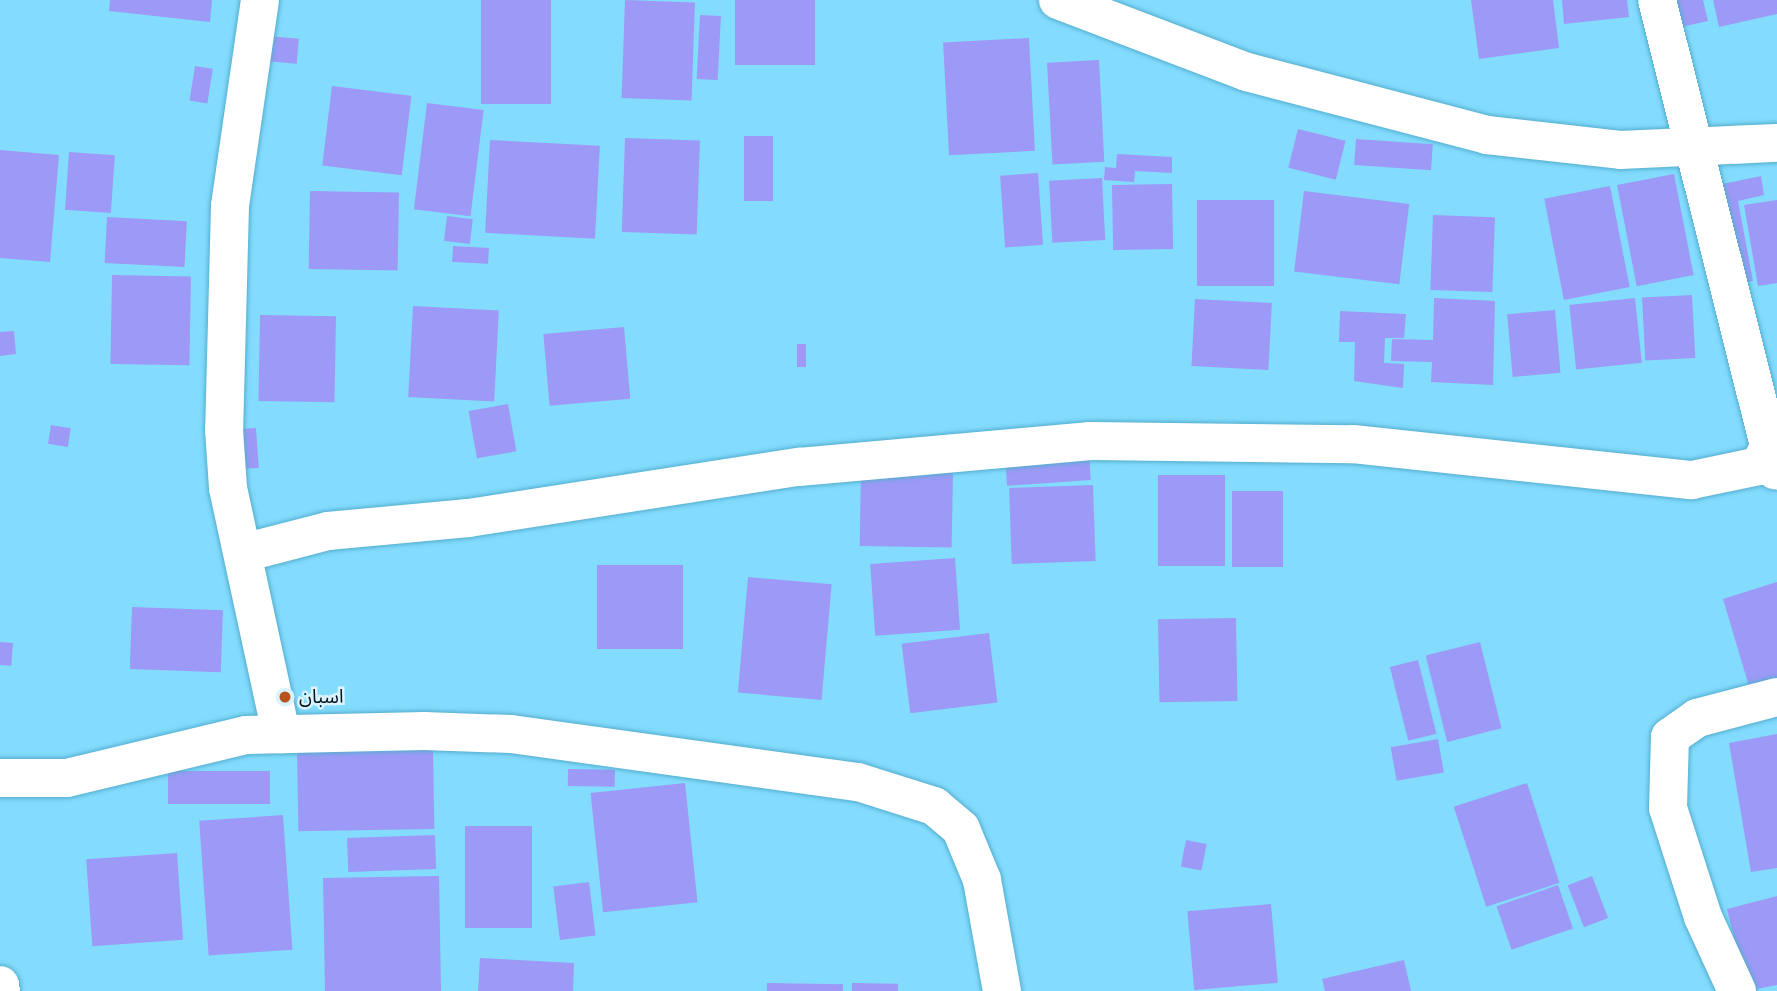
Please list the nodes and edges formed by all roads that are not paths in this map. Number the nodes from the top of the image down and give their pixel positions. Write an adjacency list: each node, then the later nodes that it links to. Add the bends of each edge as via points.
1 (260, 0): 7 (street, via 230,206 224,319 228,488)
2 (1058, 0): 5 (street, via 1247,72 1487,135 1620,150)
3 (1657, 0): 5 (street)
4 (1777, 143): 5 (street)
5 (1694, 146): 6 (street)
6 (1773, 462): 7 (street, via 1692,480 1353,444 1078,442 799,467 468,518 328,531)
7 (247, 552): 9 (street)
8 (1777, 697): 14 (street, via 1697,718 1670,737 1668,808 1703,917)
9 (281, 734): 10 (street, via 246,735 67,778); 13 (street, via 511,734 901,792 934,806 961,829 982,880)
10 (0, 778)
11 (0, 985): 12 (street)
12 (1, 991)
13 (1002, 991)
14 (1737, 991)

